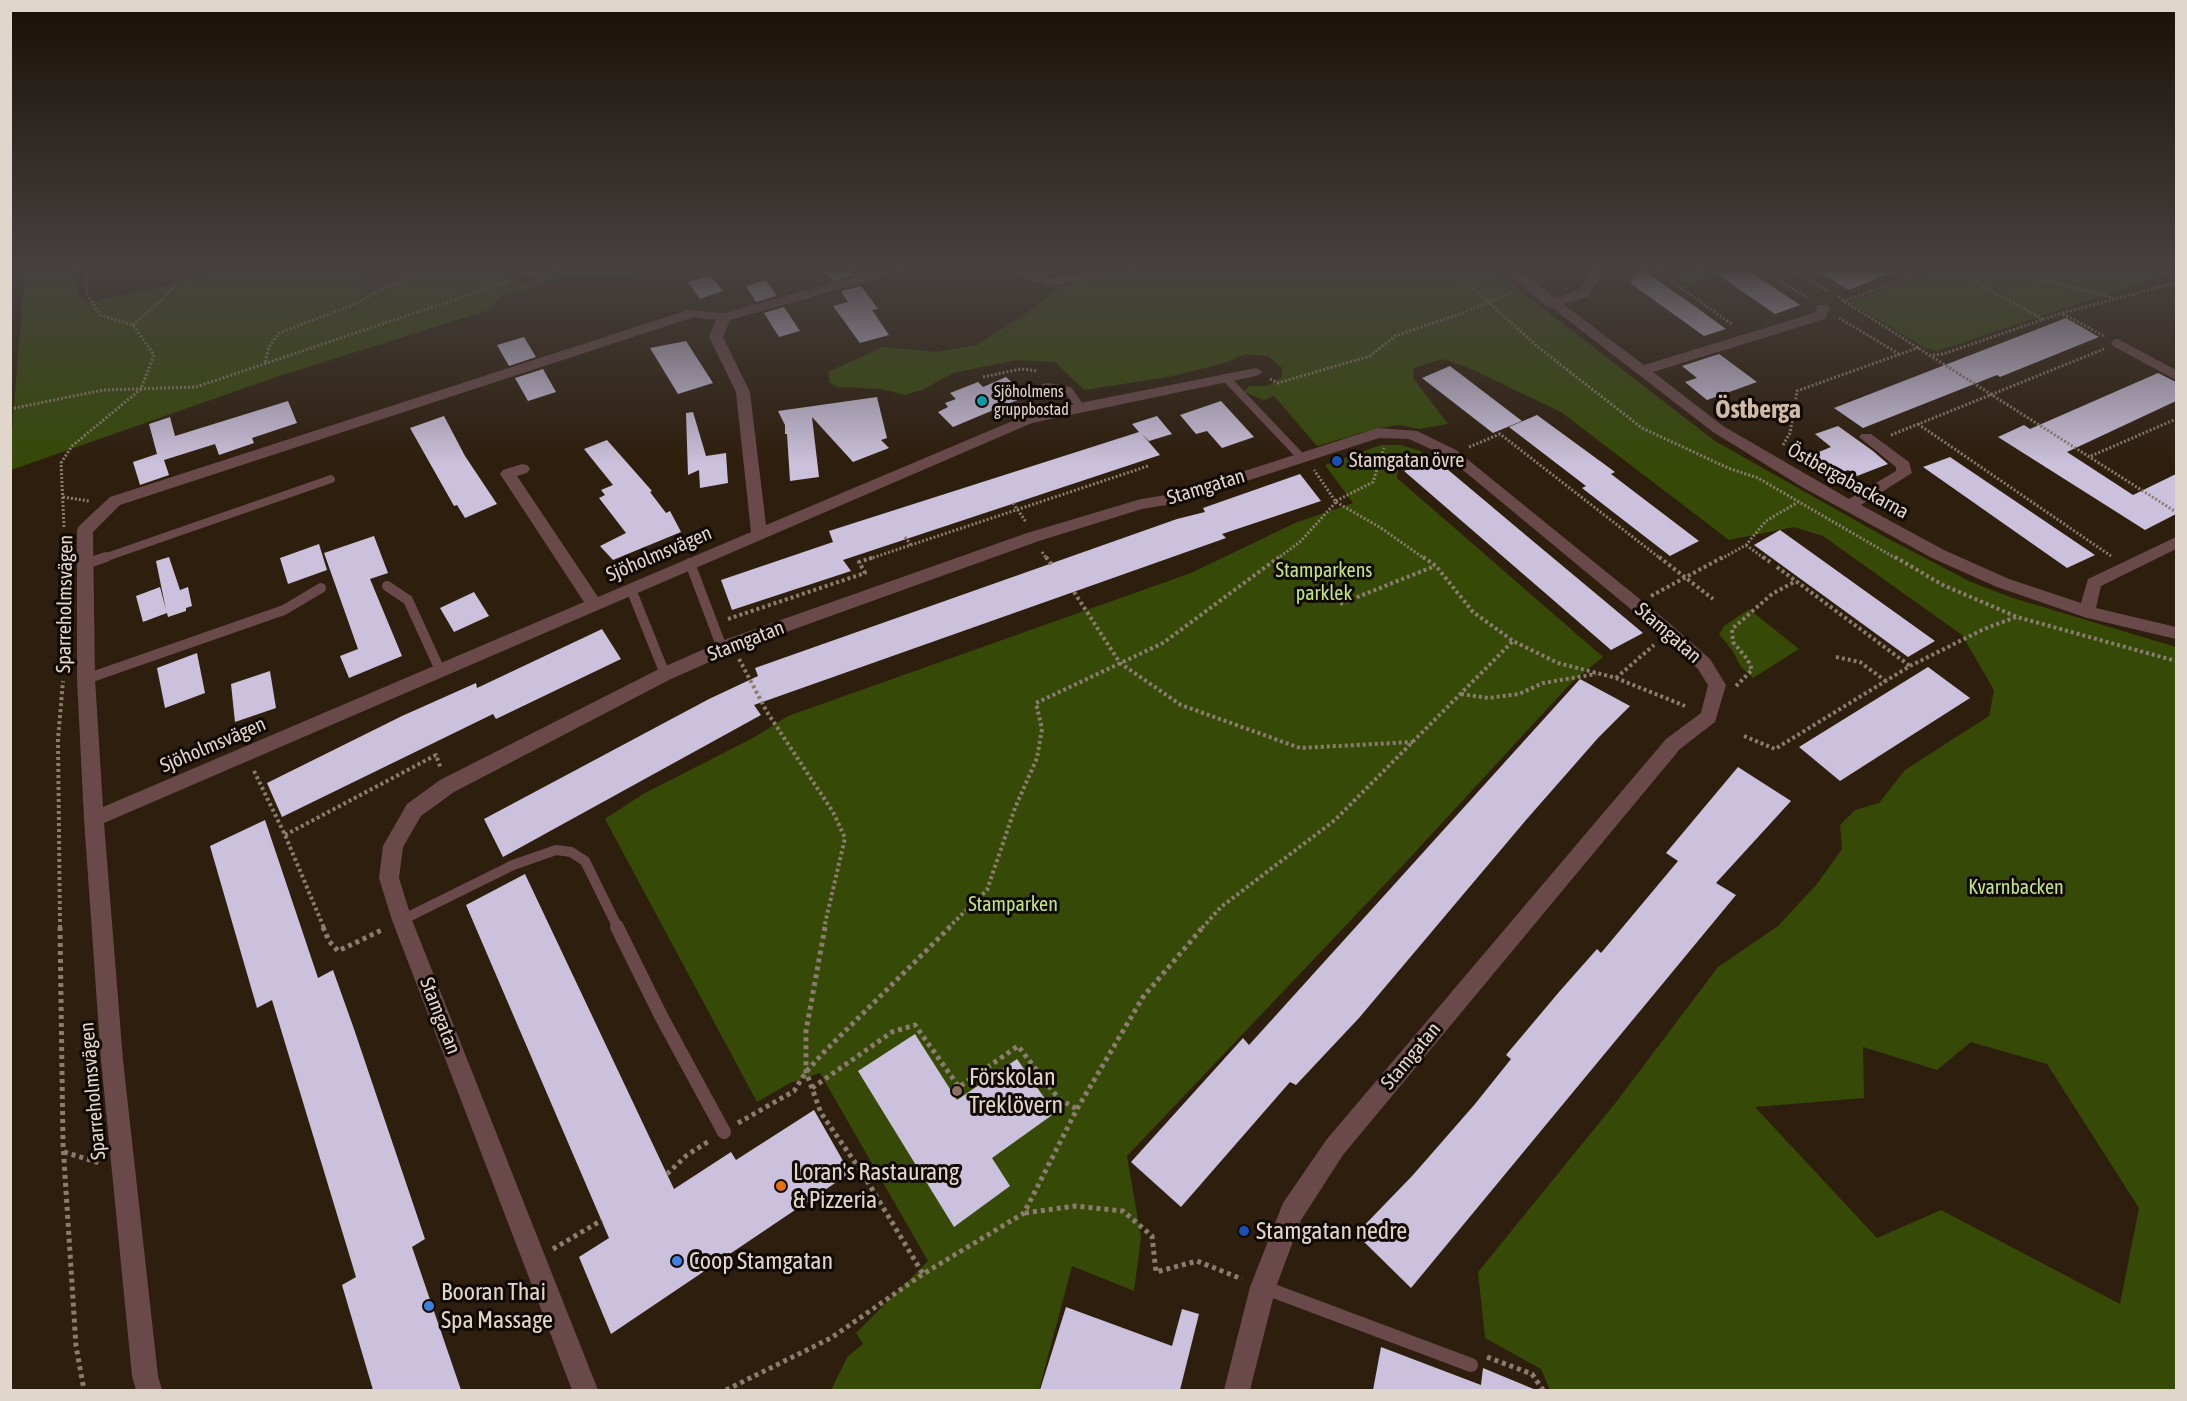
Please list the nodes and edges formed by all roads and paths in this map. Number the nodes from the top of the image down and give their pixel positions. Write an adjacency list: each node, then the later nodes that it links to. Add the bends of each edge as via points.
1 (140, 334): 24 (path, via 154,355)
2 (278, 334): 19 (path)
3 (352, 334): 19 (path)
4 (627, 334): 55 (street, Sparreholmsvägen, via 115,501 84,530)
5 (717, 334): 47 (street, via 743,392)
6 (1400, 334): 21 (path, via 1370,356 1324,371 1278,383)
7 (1593, 334): 20 (street, Östbergabackarna)
8 (1747, 334): 14 (path)
9 (1760, 334): 14 (street)
10 (1866, 334): 17 (path)
11 (1899, 334): 16 (path)
12 (2000, 334): 18 (path)
13 (2102, 334): 15 (path)
14 (1751, 337): 20 (street)
15 (2118, 343): 22 (street); 26 (path)
16 (1920, 347): 17 (path); 18 (path)
17 (1900, 355): 33 (path, via 1797,391 1790,433)
18 (1932, 355): 26 (path)
19 (265, 363): 24 (path, via 196,387)
20 (1641, 371): 44 (street, Östbergabackarna, via 1718,429)
21 (1256, 372): 23 (street, Sjöholmsvägen)
22 (2176, 376)
23 (1226, 378): 27 (street, Sjöholmsvägen); 35 (lane)
24 (141, 389): 28 (path, via 103,390); 46 (path, via 72,446 61,463)
25 (1033, 391): 27 (lane, via 1047,387 1069,391)
26 (1994, 394): 30 (path); 36 (path)
27 (1080, 407): 47 (street, Sjöholmsvägen, via 1027,420)
28 (10, 408)
29 (2176, 419): 36 (path)
30 (1918, 424): 31 (path); 53 (path)
31 (1870, 440): 44 (street, via 1904,465 1904,473)
32 (1386, 441): 42 (path, via 1373,482)
33 (1783, 445)
34 (1451, 453): 35 (street, Stamgatan, via 1412,434 1378,433); 58 (path, via 1500,434); 86 (street, Stamgatan, via 1704,664 1717,685)
35 (1301, 457): 42 (path); 73 (street, Stamgatan, via 1174,499 1141,504 1033,537)
36 (2090, 457): 45 (path)
37 (1148, 466): 40 (path)
38 (522, 469): 66 (street, via 508,474)
39 (1115, 470): 40 (path)
40 (1119, 476): 51 (path)
41 (331, 479): 55 (lane)
42 (1336, 502): 56 (path); 75 (path, via 1300,542 1163,643)
43 (1798, 502): 50 (path, via 1766,521)
44 (1850, 506): 68 (street, Östbergabackarna, via 1954,561)
45 (2176, 512)
46 (64, 528)
47 (759, 534): 54 (street, Sjöholmsvägen)
48 (905, 537): 51 (path)
49 (2176, 542): 68 (street, via 2094,583)
50 (1746, 544): 52 (path); 58 (path)
51 (910, 545): 73 (path, via 859,562 865,573 726,620)
52 (1770, 562)
53 (2119, 562)
54 (690, 563): 62 (street, Sjöholmsvägen); 73 (lane)
55 (86, 564): 82 (street, Sparreholmsvägen)
56 (1436, 566): 67 (path); 72 (path, via 1473,612)
57 (1777, 567): 59 (path)
58 (1686, 577): 64 (path); 65 (path)
59 (1796, 581): 76 (path); 86 (path, via 1772,594 1732,629 1733,642 1752,670)
60 (387, 586): 78 (lane, via 408,600)
61 (321, 588): 82 (lane, via 284,610)
62 (631, 589): 66 (street, Sjöholmsvägen); 80 (lane)
63 (1074, 592): 75 (path)
64 (1646, 599)
65 (1713, 599)
66 (594, 604): 78 (street, Sjöholmsvägen)
67 (1340, 604)
68 (2086, 612): 70 (street, Östbergabackarna)
69 (2017, 617): 76 (path)
70 (2176, 633)
71 (1659, 640): 81 (path)
72 (1513, 641): 79 (path, via 1558,663); 84 (path)
73 (728, 646): 80 (street, Stamgatan); 94 (path, via 833,812 845,838 806,1030)
74 (1836, 657): 83 (path, via 1860,662)
75 (1120, 663): 88 (path, via 1181,705 1300,748); 94 (path, via 1036,703 1042,729 1037,758 987,890)
76 (1910, 666): 83 (path)
77 (64, 669): 98 (path, via 58,739)
78 (440, 670): 89 (street, Sjöholmsvägen)
79 (1599, 673): 81 (path); 84 (path, via 1543,683 1520,694 1488,698)
80 (665, 674): 90 (street, Stamgatan)
81 (1616, 678): 85 (path)
82 (86, 679): 91 (street, Sparreholmsvägen)
83 (1887, 682): 87 (path, via 1775,749)
84 (1460, 694): 88 (path)
85 (1685, 706)
86 (1709, 716): 105 (street, Stamgatan, via 1673,744 1335,1147 1292,1212)
87 (1744, 736)
88 (1413, 742): 96 (path, via 1335,820 1213,915 1143,997)
89 (245, 754): 91 (street, Sjöholmsvägen); 92 (path)
90 (447, 786): 92 (path, via 436,755); 93 (street, Stamgatan, via 414,810 393,846 389,878)
91 (94, 819): 99 (street, Sparreholmsvägen)
92 (285, 835): 93 (path, via 329,941 338,951)
93 (402, 920): 97 (lane, via 513,865 556,850 571,852 585,861 661,1016); 103 (street, Stamgatan)
94 (806, 1072): 95 (path); 97 (path, via 794,1090)
95 (812, 1088): 96 (path, via 892,1032 915,1025 959,1087 1018,1046 1059,1099); 104 (path, via 821,1113)
96 (1077, 1109): 101 (path)
97 (724, 1132): 100 (path, via 687,1155)
98 (64, 1152): 99 (path); 107 (path, via 76,1346)
99 (124, 1170): 108 (street, Sparreholmsvägen)
100 (667, 1174)
101 (1024, 1213): 104 (path); 105 (path, via 1075,1206 1123,1210 1152,1236 1156,1272 1197,1261)
102 (602, 1220): 103 (path)
103 (535, 1260): 109 (street, Stamgatan)
104 (923, 1274): 110 (path, via 831,1338)
105 (1263, 1287): 106 (lane); 111 (street, Stamgatan)
106 (1471, 1365): 112 (path, via 1484,1356 1532,1374)
107 (84, 1390)
108 (149, 1390)
109 (585, 1390)
110 (726, 1390)
111 (1237, 1390)
112 (1543, 1390)

